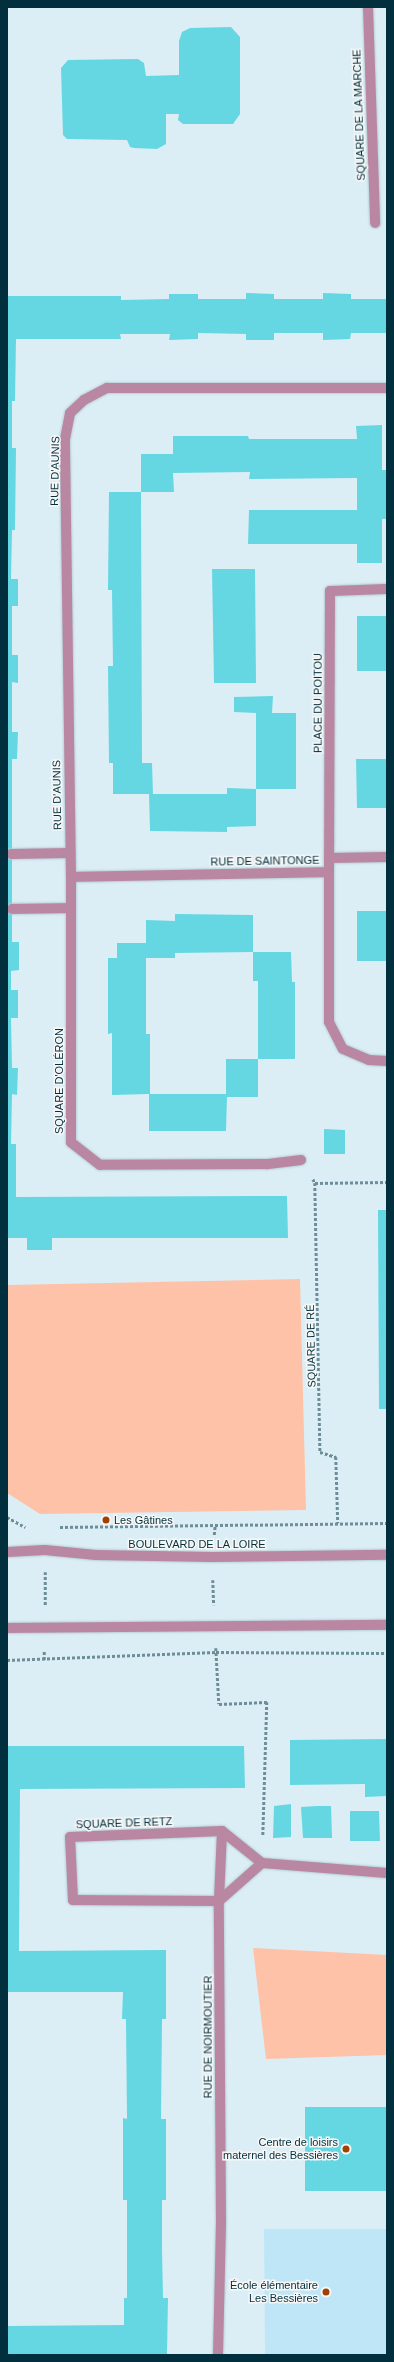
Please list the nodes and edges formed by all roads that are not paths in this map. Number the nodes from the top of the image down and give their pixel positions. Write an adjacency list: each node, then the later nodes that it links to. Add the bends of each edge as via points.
1 (368, 7): 2 (street, SQUARE DE LA MARCHE)
2 (375, 223)
3 (387, 388): 5 (street, RUE D'AUNIS, via 107,388 84,400 70,413 66,440)
4 (387, 590): 8 (street, PLACE DU POITOU, via 330,591)
5 (70, 853): 6 (street); 10 (street, SQUARE D'OLÉRON)
6 (11, 854)
7 (387, 857): 8 (street)
8 (329, 858): 9 (street, PLACE DU POITOU)
9 (329, 872): 10 (street, RUE DE SAINTONGE); 13 (street, RUE DE SAINTONGE, via 329,1022 343,1049 368,1060)
10 (71, 877): 11 (street, SQUARE D'OLÉRON)
11 (71, 908): 12 (street); 14 (street, SQUARE D'OLÉRON, via 71,1142 100,1164 266,1164)
12 (12, 909)
13 (387, 1061)
14 (301, 1160)
15 (7, 1552): 16 (street, BOULEVARD DE LA LOIRE, via 45,1550 96,1555 213,1557)
16 (387, 1555)
17 (387, 1625): 18 (street)
18 (7, 1628)
19 (222, 1832): 20 (street); 22 (street); 22 (street, SQUARE DE RETZ, via 70,1837 73,1900)
20 (262, 1864): 21 (street); 22 (street)
21 (387, 1873)
22 (219, 1901): 23 (street, RUE DE NOIRMOUTIER, via 221,2222)
23 (218, 2355)

